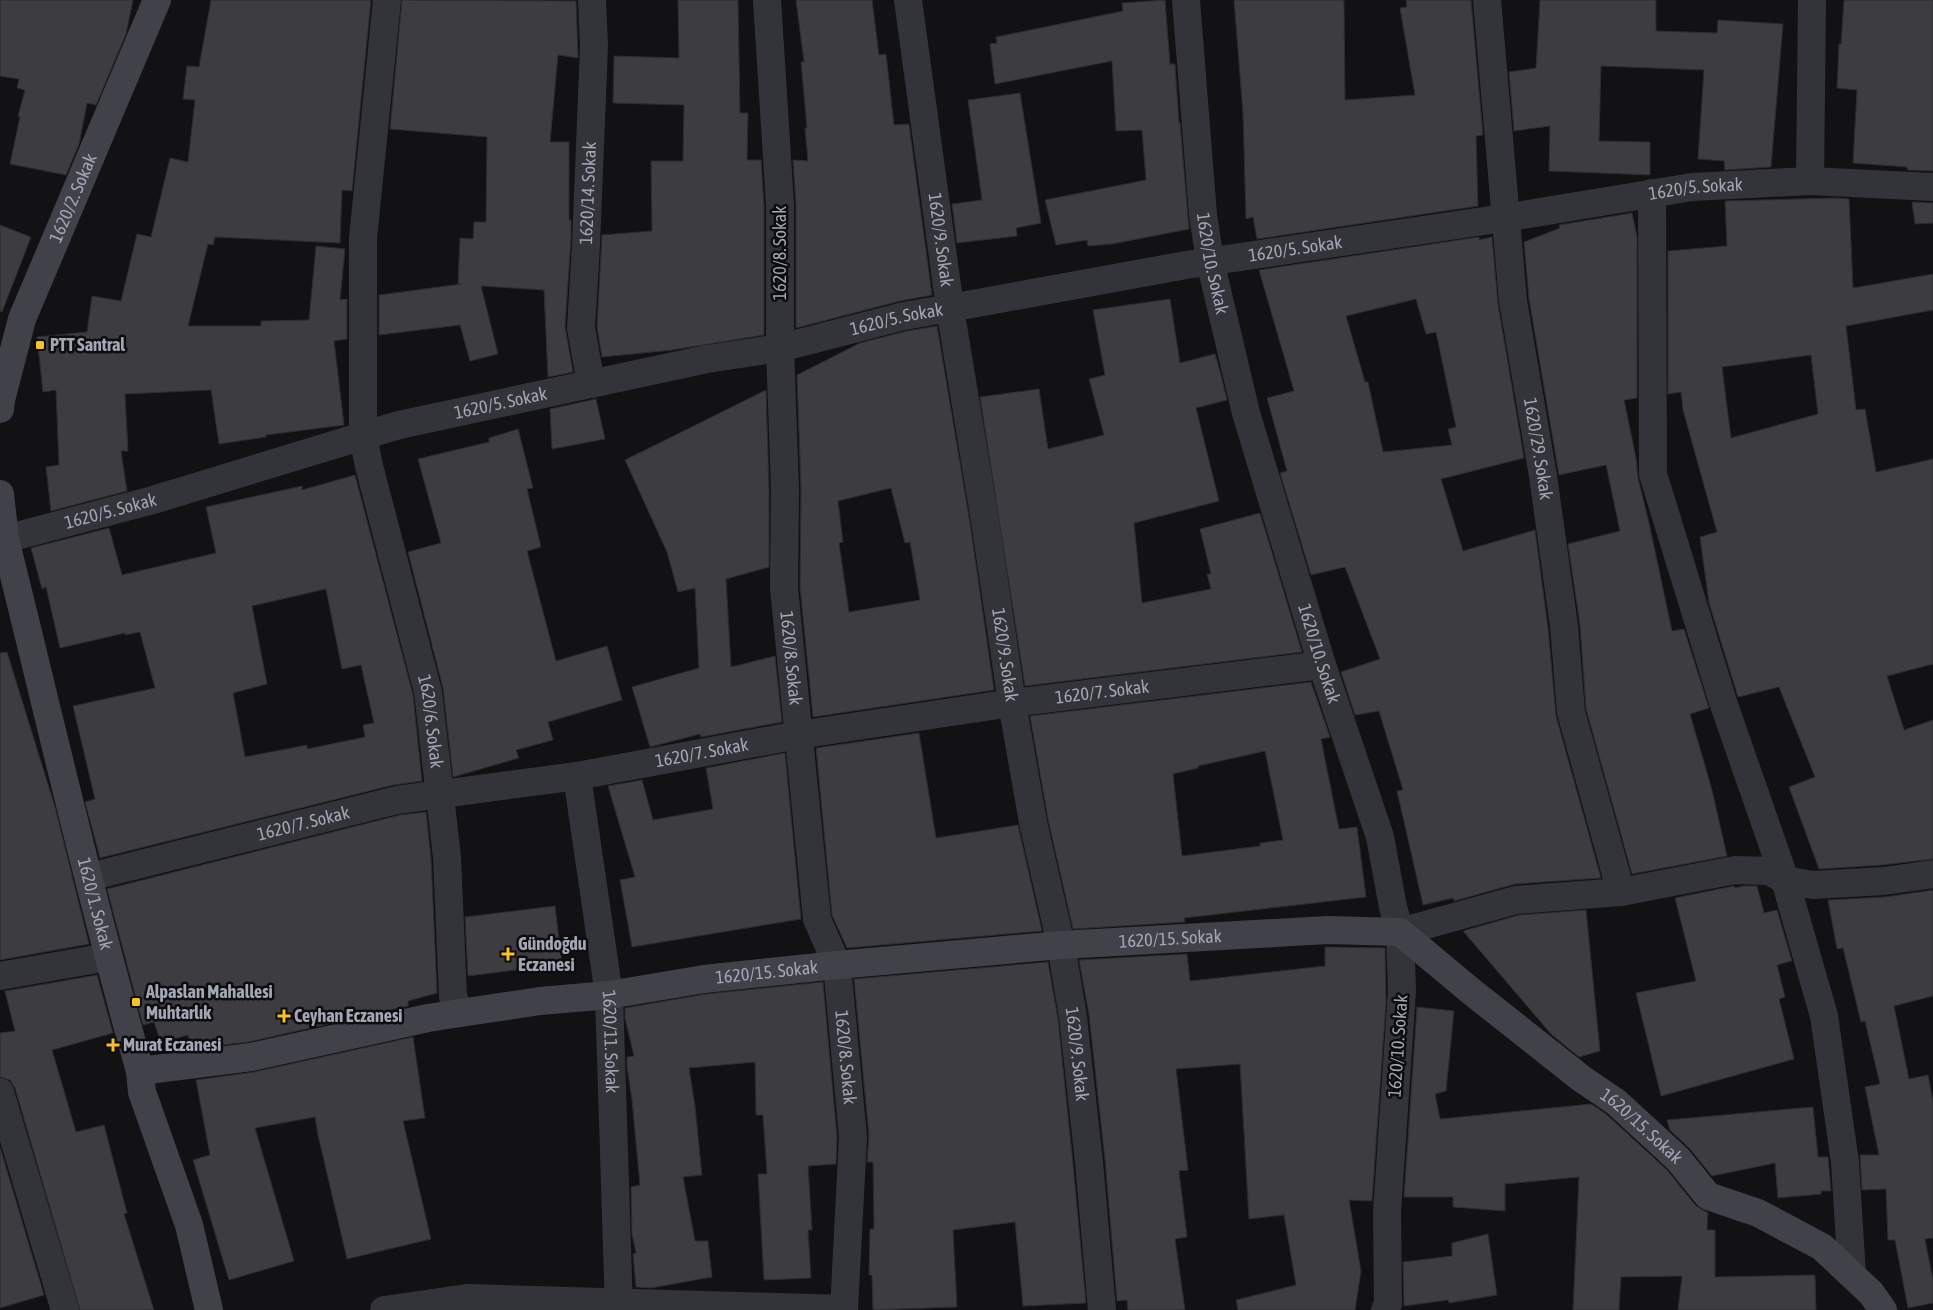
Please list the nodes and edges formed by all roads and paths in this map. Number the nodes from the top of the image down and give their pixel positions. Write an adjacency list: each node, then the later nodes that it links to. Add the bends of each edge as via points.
1 (157, 0): 17 (street, 1620/2. Sokak, via 22,319)
2 (387, 0): 18 (street, 1620/6. Sokak, via 364,238)
3 (592, 0): 16 (street, 1620/14. Sokak, via 594,46 581,328)
4 (767, 0): 15 (street, 1620/8. Sokak, via 780,205)
5 (908, 0): 14 (street, 1620/9. Sokak)
6 (1186, 0): 13 (street, 1620/10. Sokak, via 1203,215)
7 (1487, 0): 12 (street, 1620/29. Sokak)
8 (1812, 0): 9 (street)
9 (1810, 181): 10 (street, 1620/5. Sokak); 11 (street, 1620/5. Sokak, via 1692,186)
10 (1933, 187)
11 (1652, 193): 12 (street, 1620/5. Sokak); 28 (street, via 1652,474 1723,702)
12 (1504, 218): 13 (street, 1620/5. Sokak); 29 (street, 1620/29. Sokak, via 1513,301 1543,476 1564,626 1571,712)
13 (1210, 261): 14 (street, 1620/5. Sokak); 21 (street, 1620/10. Sokak, via 1246,413)
14 (950, 308): 15 (street, 1620/5. Sokak, via 904,316); 22 (street, 1620/9. Sokak)
15 (780, 348): 16 (street, 1620/5. Sokak, via 707,359); 23 (street, 1620/8. Sokak, via 785,489 784,588)
16 (590, 384): 18 (street, 1620/5. Sokak)
17 (0, 403)
18 (362, 436): 20 (street, 1620/5. Sokak, via 153,500); 25 (street, 1620/6. Sokak, via 428,692)
19 (0, 494): 20 (street, 1620/1. Sokak)
20 (3, 540): 27 (street, 1620/1. Sokak)
21 (1322, 665): 22 (street, 1620/7. Sokak); 30 (street, 1620/10. Sokak, via 1380,837)
22 (1012, 703): 23 (street, 1620/7. Sokak); 31 (street, 1620/9. Sokak, via 1033,822)
23 (798, 735): 24 (street, 1620/7. Sokak); 33 (street, 1620/8. Sokak, via 817,919)
24 (577, 776): 25 (street, 1620/7. Sokak); 35 (street, 1620/11. Sokak)
25 (441, 794): 27 (street, 1620/7. Sokak, via 397,800); 36 (street, 1620/6. Sokak, via 453,997)
26 (1933, 874): 28 (street, 1620/15. Sokak, via 1884,881 1813,884)
27 (89, 877): 32 (street, 1620/1. Sokak)
28 (1785, 880): 29 (street, 1620/15. Sokak, via 1770,871 1735,870); 39 (street, via 1824,1016 1845,1162)
29 (1621, 892): 30 (street, 1620/15. Sokak, via 1516,900)
30 (1400, 932): 31 (street, 1620/15. Sokak, via 1328,930); 39 (street, 1620/15. Sokak, via 1582,1079 1616,1102 1678,1159 1708,1196 1758,1213 1822,1247); 47 (street, 1620/10. Sokak, via 1402,991 1387,1212 1388,1304)
31 (1061, 945): 33 (street, 1620/15. Sokak); 46 (street, 1620/9. Sokak, via 1074,1027)
32 (108, 956): 34 (street); 37 (street, 1620/1. Sokak)
33 (837, 965): 35 (street, 1620/15. Sokak, via 704,979); 45 (street, 1620/8. Sokak, via 854,1137)
34 (0, 976)
35 (610, 995): 36 (street, 1620/15. Sokak); 41 (street, 1620/11. Sokak)
36 (460, 1013): 37 (street, 1620/15. Sokak, via 251,1057)
37 (140, 1071): 43 (street, 1620/1. Sokak, via 142,1092 188,1224)
38 (0, 1092): 42 (street)
39 (1852, 1275): 48 (street, 1620/15. Sokak)
40 (430, 1307): 41 (street, via 467,1298); 44 (street)
41 (619, 1307): 45 (street)
42 (65, 1310)
43 (209, 1310)
44 (384, 1310)
45 (844, 1310)
46 (1102, 1310)
47 (1385, 1310)
48 (1883, 1310)

